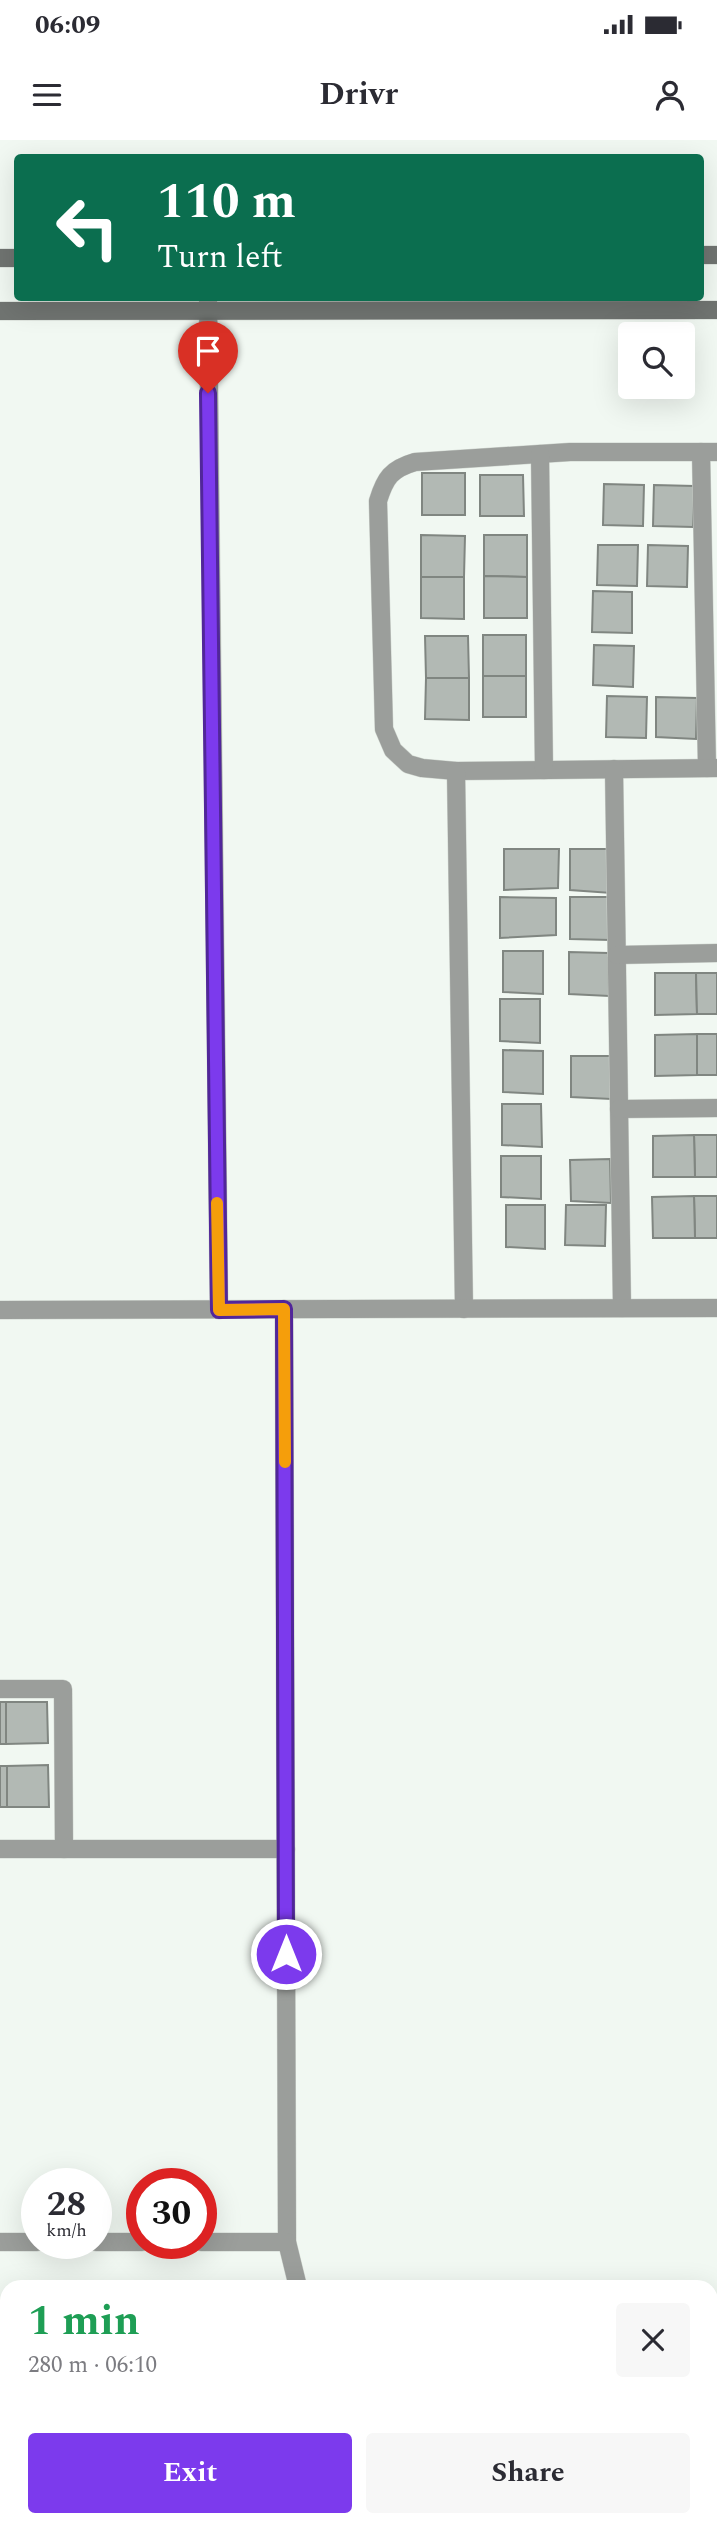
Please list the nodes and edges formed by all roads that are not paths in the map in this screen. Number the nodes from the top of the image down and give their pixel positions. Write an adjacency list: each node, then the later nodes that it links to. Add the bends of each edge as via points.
1 (207, 303): 2 (main road); 3 (main road); 19 (street)
2 (717, 310)
3 (0, 311)
4 (709, 452): 5 (street); 6 (street)
5 (540, 454): 7 (street); 9 (street, via 396,467 385,480 378,501 384,729 393,750 408,764)
6 (712, 768): 8 (street)
7 (544, 769): 8 (street); 9 (street)
8 (614, 769): 11 (street)
9 (456, 771): 17 (street)
10 (717, 953): 11 (street)
11 (617, 954): 13 (street)
12 (717, 1108): 13 (street)
13 (619, 1109): 14 (street)
14 (622, 1308): 15 (street); 17 (street)
15 (717, 1308)
16 (284, 1309): 17 (street); 19 (street); 23 (street)
17 (464, 1309)
18 (0, 1310): 19 (street)
19 (219, 1310)
20 (0, 1689): 22 (street, via 63,1689)
21 (0, 1849): 22 (street)
22 (64, 1849): 23 (street)
23 (286, 1849): 27 (street)
24 (0, 2242): 25 (street)
25 (21, 2242)
26 (217, 2242): 27 (street)
27 (288, 2242): 28 (street)
28 (292, 2280)

